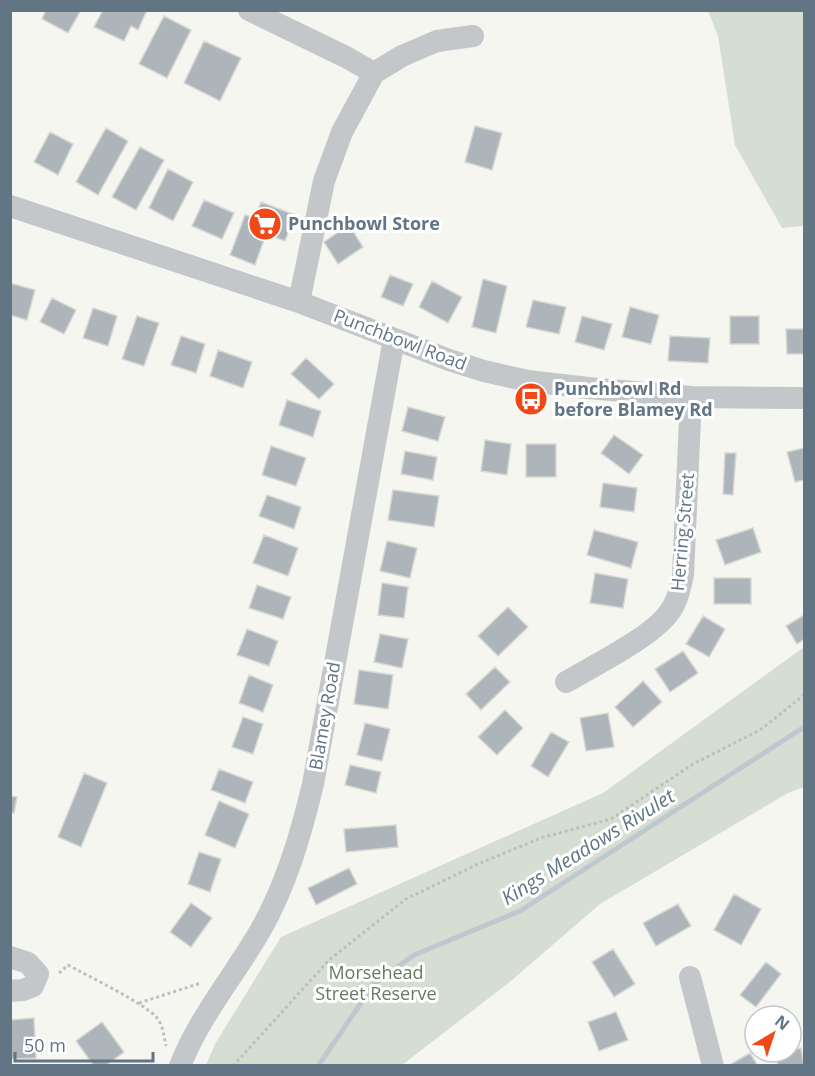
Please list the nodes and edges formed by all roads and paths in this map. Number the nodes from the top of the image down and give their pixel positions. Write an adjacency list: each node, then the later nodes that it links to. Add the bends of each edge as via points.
1 (249, 10): 3 (street)
2 (473, 36): 3 (street, via 437,41)
3 (374, 73): 5 (street, via 342,132 324,181)
4 (10, 206): 5 (street, Punchbowl Road)
5 (298, 302): 6 (street, Punchbowl Road)
6 (394, 339): 7 (street, Punchbowl Road, via 484,371 528,381); 17 (street, Blamey Road, via 304,822 282,886 261,930 191,1038)
7 (691, 397): 8 (street, Punchbowl Road); 9 (street, Herring Street, via 683,575 678,598 654,629)
8 (804, 398)
9 (566, 682)
10 (804, 695): 18 (path, via 760,730 693,764 611,819 540,838 406,898 330,960)
11 (10, 957): 15 (street, via 28,963 38,974 33,986)
12 (56, 976): 16 (path, via 68,965)
13 (690, 977): 19 (street)
14 (203, 982): 16 (path)
15 (10, 991)
16 (137, 1003): 17 (path, via 156,1016)
17 (173, 1058)
18 (233, 1065)
19 (712, 1065)

